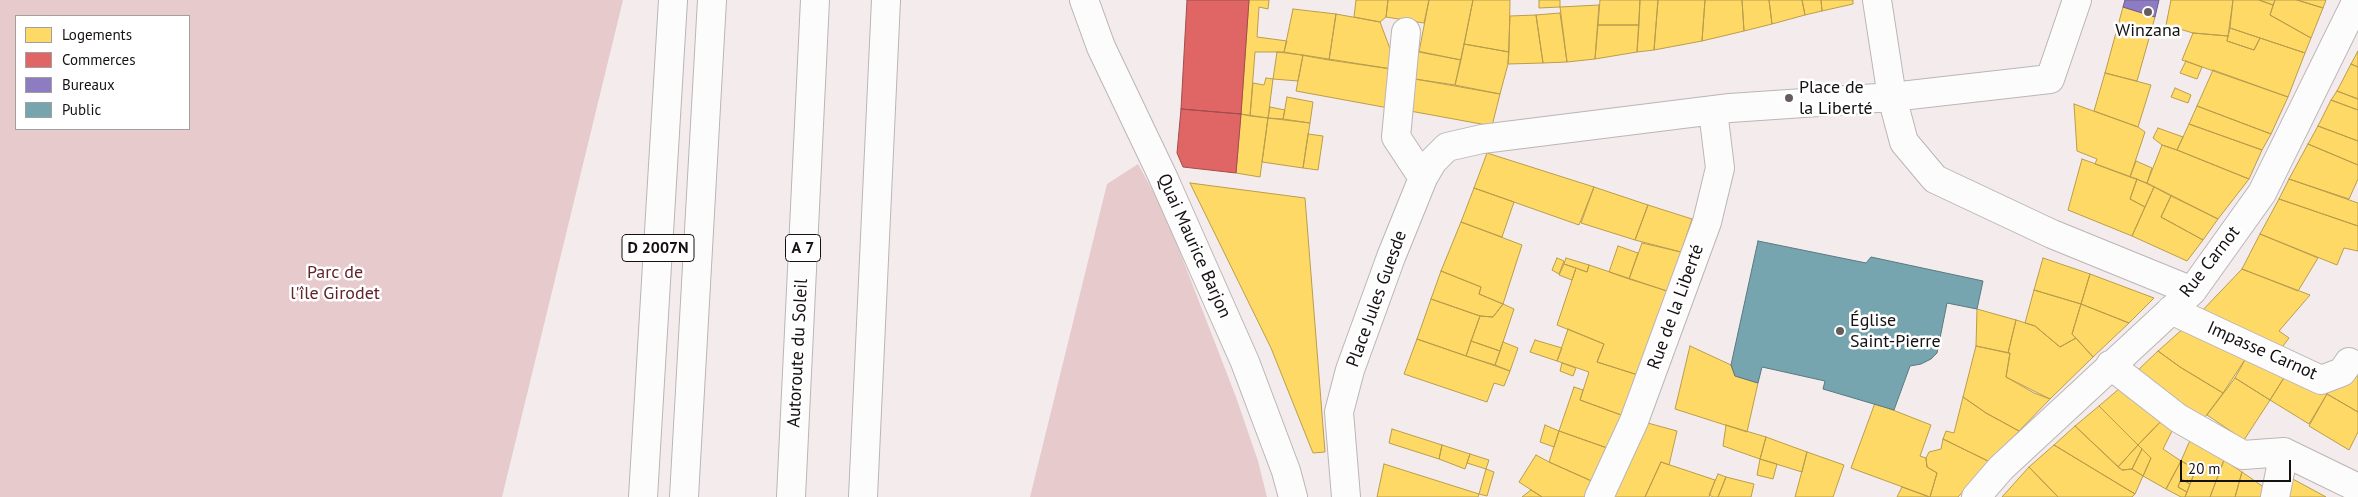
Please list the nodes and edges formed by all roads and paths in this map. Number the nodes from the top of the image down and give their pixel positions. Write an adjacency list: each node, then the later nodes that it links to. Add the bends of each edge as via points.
1 (673, 0): 19 (main road, D 2007N)
2 (712, 0): 20 (main road, D 2007N)
3 (815, 0): 21 (main road, Autoroute du Soleil / A 7)
4 (886, 0): 22 (main road)
5 (1084, 0): 23 (main road, Quai Maurice Barjon, via 1101,47 1245,362)
6 (1877, 0): 10 (main road)
7 (2077, 0): 10 (main road, via 2050,79)
8 (2358, 0): 13 (main road, Rue Carnot, via 2262,193)
9 (1406, 32): 12 (main road, via 1396,136)
10 (1892, 97): 11 (main road); 13 (main road, via 1904,142 1934,179 2052,234)
11 (1713, 110): 12 (main road, Place Jules Guesde, via 1482,139 1447,147); 25 (main road, Rue de la Liberté, via 1720,168 1707,222 1634,421)
12 (1423, 178): 24 (main road, Place Jules Guesde, via 1390,257 1350,370 1339,412)
13 (2192, 291): 14 (main road, Rue Carnot)
14 (2171, 310): 15 (main road, Impasse Carnot, via 2320,380 2342,372); 16 (main road, Rue Carnot)
15 (2349, 362)
16 (2110, 365): 17 (main road, via 2178,418 2243,455); 26 (main road, Rue Carnot, via 2001,468)
17 (2284, 452): 18 (main road); 27 (main road)
18 (2358, 488)
19 (643, 497)
20 (684, 497)
21 (791, 497)
22 (862, 497)
23 (1293, 497)
24 (1346, 497)
25 (1599, 497)
26 (1976, 497)
27 (2275, 497)

